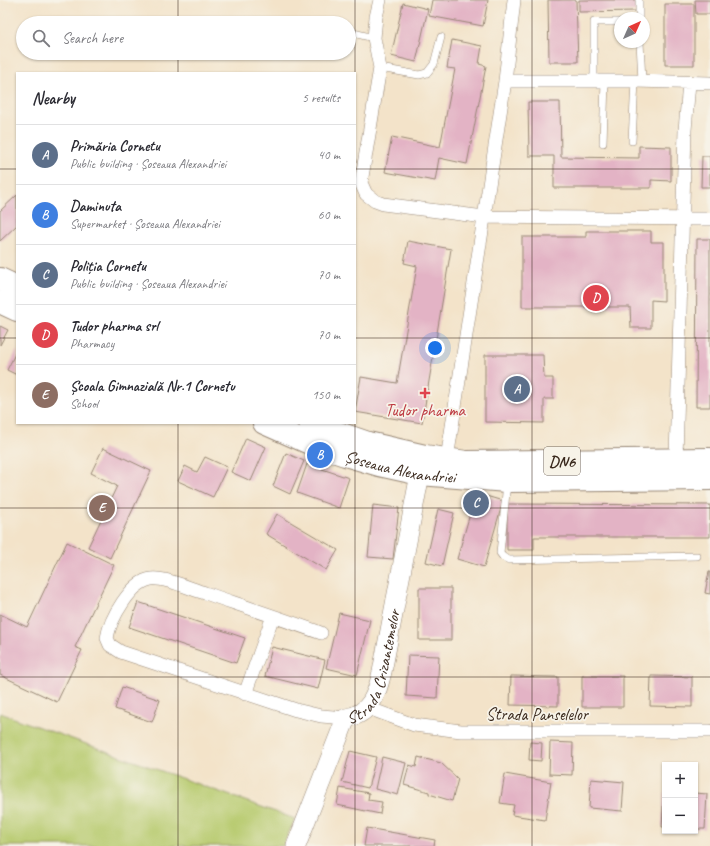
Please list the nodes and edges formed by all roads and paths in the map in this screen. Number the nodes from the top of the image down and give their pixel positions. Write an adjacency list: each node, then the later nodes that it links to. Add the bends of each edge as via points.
1 (380, 0): 7 (street)
2 (514, 0): 11 (street)
3 (639, 0): 4 (lane)
4 (638, 12)
5 (614, 22): 12 (lane, via 594,22)
6 (356, 34): 7 (lane)
7 (374, 38): 10 (street)
8 (441, 38): 10 (lane, via 434,64 428,73 419,75)
9 (640, 48): 13 (lane)
10 (380, 68): 18 (street, via 361,183 366,194 374,201 393,206)
11 (505, 81): 12 (street); 18 (street)
12 (599, 81): 13 (street); 17 (lane)
13 (638, 81): 14 (street); 16 (lane)
14 (689, 83): 15 (street); 19 (street)
15 (710, 84)
16 (632, 141)
17 (603, 144)
18 (484, 217): 19 (street); 27 (street)
19 (683, 218): 20 (street); 28 (street)
20 (710, 218)
21 (0, 279): 22 (highway)
22 (16, 287)
23 (0, 302): 24 (highway)
24 (16, 310)
25 (266, 424): 30 (highway, Șoseaua Alexandriei / DN6, via 345,455)
26 (313, 424): 27 (highway, Șoseaua Alexandriei / DN6, via 368,443)
27 (448, 459): 28 (highway, Șoseaua Alexandriei / DN6, via 490,462)
28 (676, 459): 29 (highway, Șoseaua Alexandriei / DN6)
29 (710, 459)
30 (420, 474): 32 (highway, Șoseaua Alexandriei / DN6); 37 (street, Strada Crizantemelor, via 382,672 378,688)
31 (710, 479): 32 (highway, Șoseaua Alexandriei / DN6)
32 (507, 481): 33 (lane, via 500,553 509,560)
33 (697, 556)
34 (273, 616): 35 (street); 36 (street); 36 (street, via 160,579 151,579 143,582 124,601 108,629 107,638 110,645 121,652)
35 (321, 633)
36 (245, 694): 38 (street, via 321,716)
37 (368, 708): 38 (street, Strada Crizantemelor, via 355,717); 39 (street, Strada Panselelor, via 414,725 461,731)
38 (346, 718): 40 (street, Strada Crizantemelor)
39 (710, 731)
40 (296, 846)

